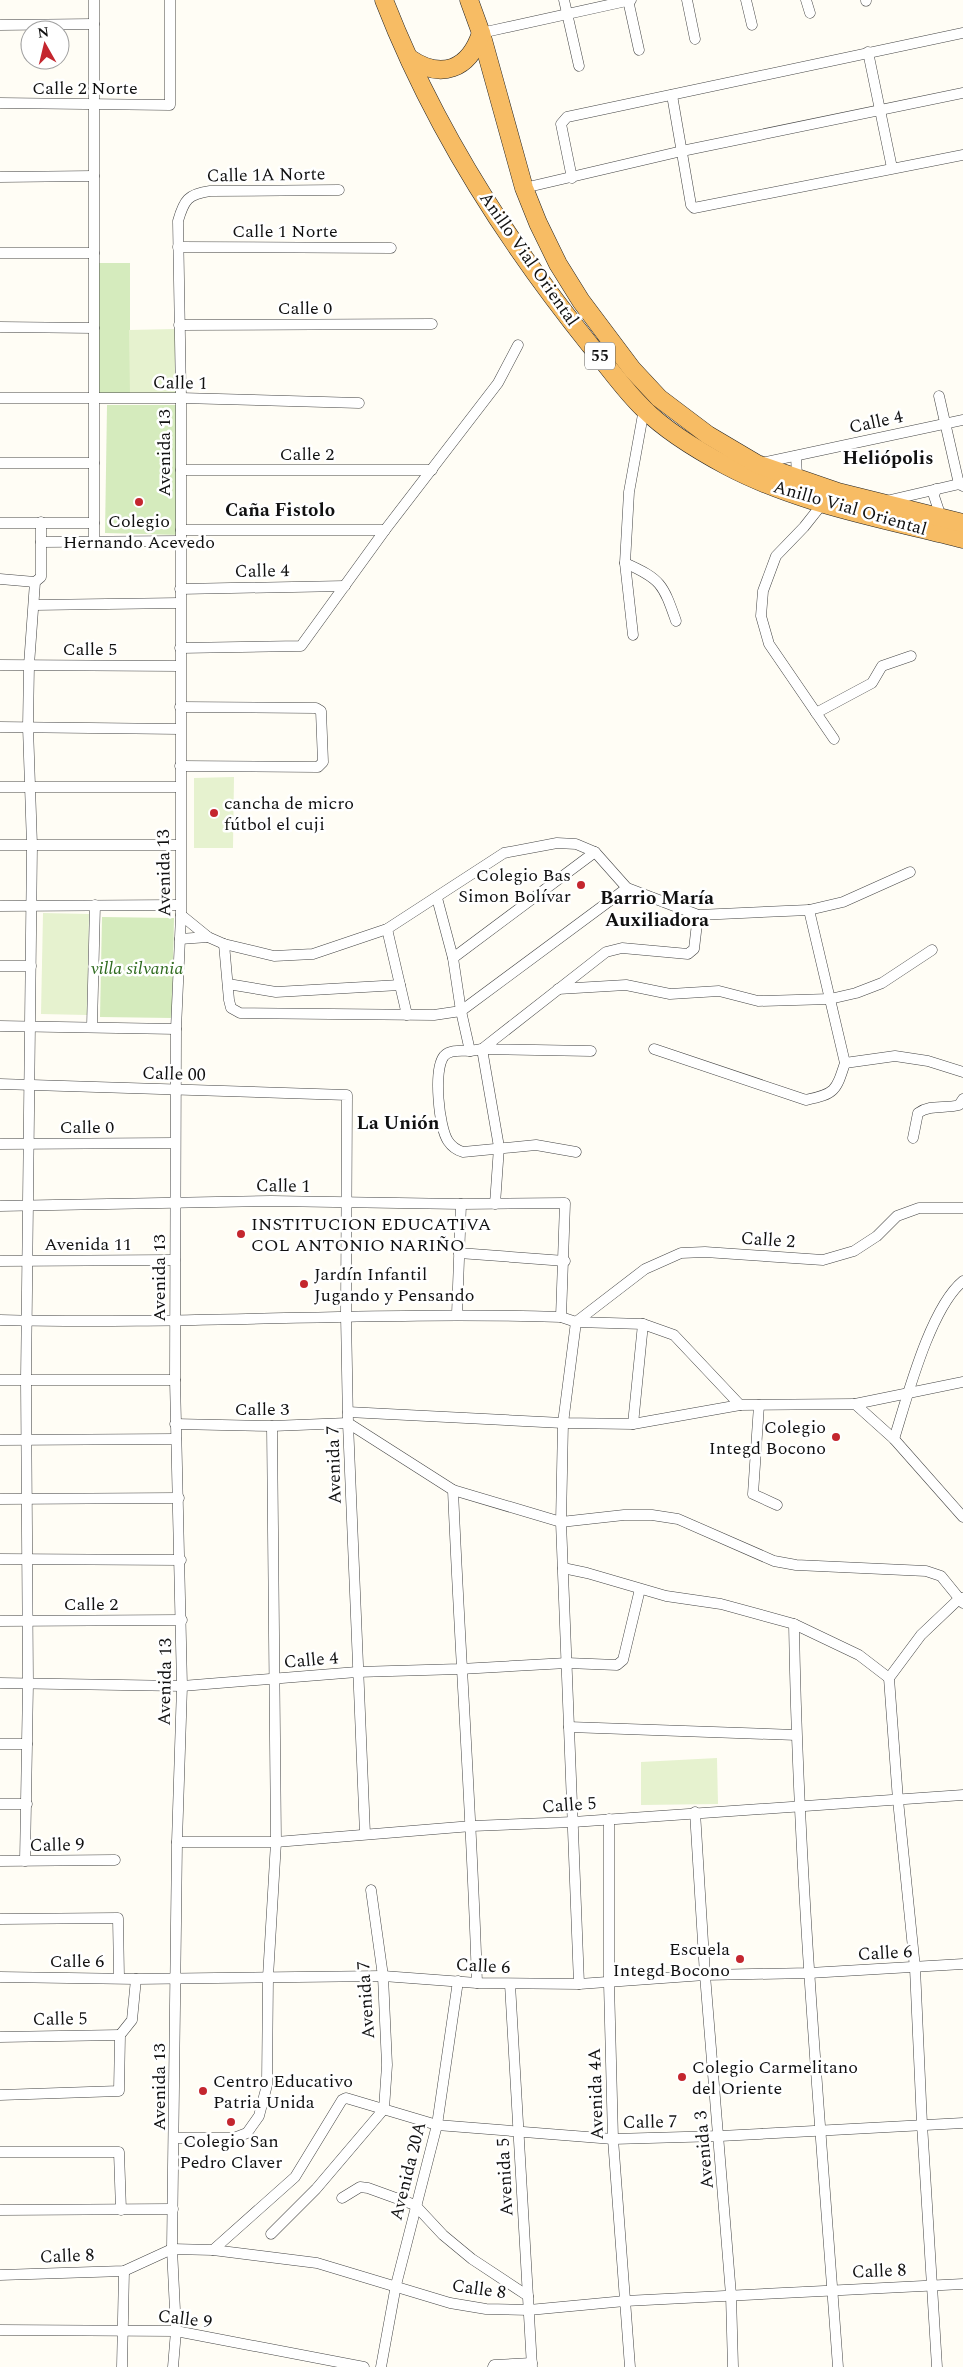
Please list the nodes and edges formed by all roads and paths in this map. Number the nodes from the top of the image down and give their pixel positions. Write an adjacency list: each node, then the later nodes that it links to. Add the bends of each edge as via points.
1 (94, 0): 12 (street)
2 (170, 0): 25 (street, Calle 2 Norte, via 170,104)
3 (384, 0): 20 (highway, Anillo Vial Oriental / 55)
4 (469, 0): 15 (highway, Anillo Vial Oriental / 55)
5 (564, 0): 11 (street)
6 (629, 0): 11 (street); 18 (street)
7 (687, 0): 17 (street)
8 (746, 0): 14 (street)
9 (806, 0): 10 (street)
10 (810, 13)
11 (567, 14): 15 (street); 21 (street)
12 (94, 24): 13 (street); 25 (street)
13 (0, 25)
14 (752, 25)
15 (481, 33): 20 (highway, via 476,48 453,68 437,70 422,67); 33 (highway, Anillo Vial Oriental / 55)
16 (963, 33): 19 (street)
17 (695, 40)
18 (639, 50)
19 (868, 52): 23 (street); 26 (street)
20 (409, 58): 50 (highway, Anillo Vial Oriental / 55, via 448,139 528,262 566,315)
21 (579, 66)
22 (963, 93): 26 (street)
23 (672, 95): 27 (street); 32 (street, via 563,120 561,124)
24 (0, 103): 25 (street, Calle 2 Norte)
25 (94, 104): 31 (street)
26 (881, 111): 27 (street); 29 (street)
27 (682, 151): 29 (street, via 694,208); 32 (street)
28 (963, 155): 29 (street)
29 (892, 168)
30 (0, 176): 31 (street)
31 (94, 176): 39 (street)
32 (572, 178): 33 (street)
33 (524, 188): 56 (highway, Anillo Vial Oriental / 55, via 558,264 581,301 632,369 659,398 708,435)
34 (340, 190): 35 (street, Calle 1A Norte, via 210,191)
35 (194, 194): 36 (street, Avenida 13, via 180,213)
36 (178, 247): 37 (street, Calle 1 Norte); 41 (street, Avenida 13)
37 (392, 248)
38 (0, 253): 39 (street)
39 (94, 253): 43 (street)
40 (432, 324): 41 (street, Calle 0)
41 (179, 325): 48 (street, Avenida 13)
42 (0, 327): 43 (street)
43 (94, 328): 47 (street)
44 (518, 345): 58 (street, via 498,383)
45 (939, 396): 52 (street)
46 (0, 398): 47 (street, Calle 1)
47 (94, 398): 48 (street, Calle 1); 55 (street)
48 (181, 398): 49 (street, Calle 1); 57 (street, Avenida 13)
49 (359, 403)
50 (644, 409): 63 (highway, Anillo Vial Oriental / 55, via 694,447 728,466 777,490); 75 (street, via 629,492)
51 (963, 420): 52 (street, Calle 4)
52 (946, 424): 53 (street, Calle 4); 60 (street)
53 (796, 456): 56 (street, Calle 4); 59 (street)
54 (0, 463): 55 (street)
55 (94, 463): 66 (street)
56 (758, 464): 59 (highway, Anillo Vial Oriental / 55)
57 (181, 470): 58 (street, Calle 2); 69 (street, Avenida 13)
58 (432, 470): 70 (street)
59 (797, 478): 62 (highway, Anillo Vial Oriental / 55)
60 (962, 484): 61 (street)
61 (936, 489): 62 (street); 64 (street, via 934,496)
62 (881, 502): 64 (highway, Anillo Vial Oriental / 55)
63 (823, 503): 71 (highway, Anillo Vial Oriental / 55); 90 (street, via 776,556 763,591 761,616 769,644)
64 (941, 517): 68 (highway, Anillo Vial Oriental / 55)
65 (41, 522): 66 (street); 67 (street); 74 (street)
66 (94, 522): 72 (street)
67 (0, 523)
68 (963, 523)
69 (181, 530): 70 (street); 73 (street, Avenida 13)
70 (385, 530): 78 (street)
71 (963, 539)
72 (94, 541): 73 (street); 74 (street)
73 (180, 541): 79 (street, Avenida 13)
74 (41, 542): 77 (street, via 40,577)
75 (625, 563): 82 (street, via 647,573 665,589); 83 (street)
76 (0, 579): 77 (street)
77 (35, 582): 81 (street)
78 (345, 586): 79 (street, Calle 4); 84 (street, via 301,646)
79 (180, 589): 80 (street, Avenida 13)
80 (180, 604): 81 (street); 84 (street, Avenida 13)
81 (34, 605): 87 (street)
82 (676, 621)
83 (633, 635)
84 (180, 648): 88 (street, Avenida 13)
85 (911, 656): 90 (street, via 882,666 872,683)
86 (0, 665): 87 (street, Calle 5)
87 (29, 665): 88 (street, Calle 5); 92 (street)
88 (180, 666): 89 (street, Avenida 13)
89 (180, 707): 93 (street, Avenida 13); 95 (street, via 316,708 321,711 323,762 318,767)
90 (816, 713): 94 (street)
91 (0, 727): 92 (street)
92 (28, 727): 93 (street); 97 (street)
93 (180, 729): 95 (street, Avenida 13)
94 (834, 739)
95 (180, 766): 98 (street, Avenida 13)
96 (0, 787): 97 (street)
97 (29, 787): 98 (street); 100 (street)
98 (180, 787): 101 (street, Avenida 13)
99 (0, 845): 100 (street)
100 (32, 845): 101 (street); 107 (street)
101 (179, 845): 109 (street, Avenida 13)
102 (595, 852): 104 (street); 105 (street, via 576,844 557,843 504,853); 117 (street)
103 (910, 872): 110 (street, via 843,902)
104 (627, 888): 111 (street); 124 (street)
105 (437, 898): 112 (street); 117 (street)
106 (0, 906): 107 (street)
107 (31, 906): 108 (street); 119 (street)
108 (95, 906): 109 (street); 128 (street)
109 (180, 910): 113 (street); 114 (street, Avenida 13)
110 (809, 910): 111 (street); 123 (street)
111 (698, 915): 122 (street, via 694,949 688,954 622,948 606,952)
112 (387, 929): 115 (street, via 313,954 274,956); 121 (street)
113 (208, 937): 114 (street); 115 (street)
114 (180, 939): 129 (street, Avenida 13)
115 (224, 944): 120 (street)
116 (932, 950): 123 (street, via 882,983)
117 (453, 958): 124 (street)
118 (0, 966): 119 (street)
119 (31, 966): 127 (street)
120 (228, 984): 121 (street, via 276,992); 125 (street, via 231,1008 240,1012)
121 (400, 985): 125 (street)
122 (558, 989): 123 (street, via 626,984 670,994 719,991 758,1001); 130 (street)
123 (830, 999): 134 (street)
124 (461, 1011): 125 (street); 132 (street)
125 (407, 1015)
126 (0, 1026): 127 (street)
127 (30, 1026): 128 (street); 137 (street)
128 (92, 1026): 129 (street)
129 (176, 1029): 138 (street, Avenida 13)
130 (482, 1049): 132 (street); 133 (street); 145 (street)
131 (654, 1049): 134 (street, via 806,1100 828,1096 839,1083)
132 (470, 1051): 145 (street, via 452,1051 444,1057 438,1077 446,1139 454,1149 463,1152)
133 (591, 1051)
134 (845, 1064): 135 (street, via 895,1056 928,1061)
135 (963, 1072)
136 (0, 1084): 137 (street, Calle 00)
137 (30, 1085): 138 (street, Calle 00); 142 (street)
138 (177, 1090): 139 (street, Calle 00); 143 (street, Avenida 13)
139 (347, 1095): 148 (street, Avenida 7)
140 (963, 1099): 141 (street, via 959,1105 944,1109 931,1106 918,1113)
141 (913, 1138)
142 (30, 1143): 143 (street, Calle 0); 144 (street, Calle 0); 152 (street)
143 (175, 1143): 147 (street, Avenida 13)
144 (0, 1144)
145 (498, 1147): 146 (street, via 536,1145); 150 (street)
146 (576, 1152)
147 (176, 1203): 148 (street, Calle 1); 152 (street, Calle 1); 155 (street, Avenida 13)
148 (346, 1203): 149 (street, Calle 1); 161 (street, Avenida 7)
149 (461, 1204): 150 (street, Calle 1); 154 (street)
150 (495, 1204): 158 (street, Calle 1, via 565,1203)
151 (0, 1206): 152 (street, Calle 1)
152 (29, 1206): 157 (street)
153 (963, 1208): 166 (street, Calle 2, via 919,1208 897,1216 877,1236 854,1251 823,1260 705,1252 681,1254 646,1269)
154 (458, 1253): 158 (street); 160 (street)
155 (175, 1260): 157 (street, Avenida 11); 164 (street, Avenida 13)
156 (0, 1261): 157 (street, Avenida 11)
157 (28, 1261): 165 (street)
158 (564, 1261): 162 (street)
159 (963, 1281): 172 (street, via 955,1288 930,1331)
160 (457, 1314): 161 (street); 162 (street)
161 (346, 1316): 164 (street); 176 (street, Avenida 7)
162 (561, 1317): 166 (street)
163 (0, 1320): 165 (street)
164 (176, 1320): 165 (street); 170 (street, Avenida 13)
165 (26, 1321): 169 (street)
166 (576, 1322): 167 (street); 178 (street)
167 (643, 1324): 174 (street, via 674,1335); 180 (street)
168 (0, 1380): 169 (street)
169 (26, 1380): 170 (street); 185 (street)
170 (175, 1380): 179 (street, Avenida 13)
171 (963, 1382): 172 (street)
172 (908, 1395): 173 (street); 183 (street)
173 (855, 1404): 175 (street); 183 (street)
174 (740, 1405): 175 (street); 180 (street)
175 (759, 1405): 190 (street, via 753,1494)
176 (348, 1412): 177 (street, Avenida 7); 178 (street)
177 (348, 1423): 181 (street, Calle 3); 186 (street); 205 (street, Avenida 7)
178 (564, 1423): 180 (street); 192 (street)
179 (175, 1424): 181 (street, Calle 3); 182 (street, Avenida 13)
180 (633, 1424)
181 (272, 1426): 207 (street)
182 (176, 1439): 185 (street); 187 (street, Avenida 13)
183 (894, 1439): 191 (street)
184 (0, 1440): 185 (street)
185 (26, 1440): 189 (street)
186 (453, 1490): 192 (street); 204 (street)
187 (179, 1498): 189 (street); 195 (street, Avenida 13)
188 (0, 1499): 189 (street)
189 (26, 1499): 194 (street)
190 (777, 1505)
191 (963, 1517)
192 (561, 1522): 196 (street); 198 (street, via 624,1515 678,1519 774,1561 796,1565 926,1570 941,1576)
193 (0, 1558): 194 (street)
194 (26, 1558): 195 (street); 201 (street)
195 (181, 1560): 199 (street, Avenida 13)
196 (563, 1568): 197 (street); 203 (street)
197 (640, 1589): 202 (street, via 721,1604); 203 (street, Calle 4, via 623,1660 617,1665)
198 (962, 1600): 206 (street, via 922,1635)
199 (182, 1620): 201 (street, Calle 2); 210 (street, Avenida 13)
200 (0, 1621): 201 (street, Calle 2)
201 (28, 1621): 209 (street)
202 (794, 1624): 206 (street, via 859,1655); 212 (street)
203 (567, 1662): 204 (street, Calle 4); 211 (street)
204 (460, 1670): 205 (street, Calle 4); 223 (street)
205 (357, 1672): 207 (street, Calle 4); 224 (street, Avenida 7)
206 (890, 1678): 216 (street)
207 (275, 1680): 210 (street, Calle 4); 226 (street)
208 (0, 1684): 209 (street, Calle 4)
209 (28, 1684): 210 (street, Calle 4); 214 (street)
210 (182, 1686): 225 (street, Avenida 13)
211 (569, 1727): 212 (street); 222 (street)
212 (796, 1736): 219 (street)
213 (0, 1744): 214 (street)
214 (27, 1744): 218 (street)
215 (963, 1795): 216 (street, Calle 5)
216 (898, 1800): 219 (street, Calle 5); 233 (street)
217 (0, 1804): 218 (street)
218 (27, 1804): 229 (street)
219 (800, 1805): 220 (street, Calle 5); 234 (street)
220 (695, 1812): 221 (street, Calle 5); 235 (street, Avenida 3)
221 (609, 1819): 222 (street, Calle 5); 244 (street, Avenida 4A)
222 (573, 1822): 223 (street, Calle 5); 246 (street)
223 (472, 1826): 224 (street, Calle 5); 243 (street)
224 (365, 1834): 226 (street, Calle 5)
225 (177, 1842): 226 (street, Calle 5); 241 (street, Avenida 13)
226 (276, 1842): 237 (street)
227 (115, 1860): 229 (street, Calle 9)
228 (0, 1861): 229 (street, Calle 9)
229 (25, 1861)
230 (370, 1890): 236 (street, Avenida 7)
231 (0, 1919): 239 (street, via 118,1918)
232 (963, 1964): 233 (street, Calle 6)
233 (915, 1968): 234 (street, Calle 6); 252 (street)
234 (809, 1973): 235 (street, Calle 6); 254 (street)
235 (705, 1975): 244 (street, Calle 6); 256 (street, Avenida 3)
236 (383, 1976): 237 (street, Calle 6); 242 (street, Calle 6); 250 (street, Avenida 7, via 387,2065)
237 (268, 1977): 241 (street, Calle 6); 257 (street, via 267,2085 259,2116 247,2133 234,2138)
238 (0, 1978): 239 (street, Calle 6)
239 (120, 1978): 240 (street, Calle 6)
240 (136, 1979): 241 (street, Calle 6); 247 (street, via 132,2020)
241 (176, 1979): 257 (street, Avenida 13)
242 (458, 1981): 243 (street, Calle 6); 253 (street, Avenida 20A)
243 (477, 1983): 245 (street, Calle 6)
244 (609, 1983): 246 (street, Calle 6); 258 (street, Avenida 4A)
245 (510, 1984): 246 (street, Calle 6); 255 (street, Avenida 5)
246 (579, 1984)
247 (120, 2035): 248 (street, Calle 5); 249 (street, via 119,2091)
248 (0, 2037)
249 (0, 2095)
250 (384, 2109): 253 (street, Calle 7); 265 (street, via 316,2189); 267 (street, Calle 7, via 346,2098 342,2100 294,2177)
251 (963, 2123): 252 (street, Calle 7)
252 (922, 2124): 254 (street, Calle 7); 272 (street)
253 (437, 2125): 255 (street, Calle 7); 261 (street, Avenida 20A)
254 (820, 2130): 256 (street, Calle 7); 273 (street)
255 (519, 2133): 258 (street, Calle 7); 275 (street, Avenida 5)
256 (720, 2136): 258 (street, Calle 7); 274 (street, Avenida 3)
257 (175, 2138): 264 (street, Avenida 13)
258 (613, 2139): 276 (street, Avenida 4A)
259 (0, 2152): 263 (street, via 120,2152)
260 (342, 2198): 261 (street, via 360,2187)
261 (415, 2205): 271 (street, Avenida 20A); 275 (street, via 443,2235 472,2259)
262 (0, 2210): 263 (street)
263 (121, 2210): 264 (street)
264 (173, 2210): 266 (street, Avenida 13)
265 (271, 2234)
266 (172, 2248): 267 (street, Calle 8); 268 (street, Calle 8); 280 (street, Avenida 13)
267 (213, 2250): 271 (street, Calle 8, via 317,2263)
268 (124, 2271): 269 (street, Calle 8); 279 (street)
269 (0, 2275)
270 (963, 2284): 272 (street, Calle 8)
271 (396, 2285): 277 (street, Calle 8, via 450,2303 486,2309); 285 (street, Avenida 20A)
272 (932, 2285): 273 (street, Calle 8); 290 (street)
273 (832, 2289): 274 (street, Calle 8); 289 (street)
274 (731, 2295): 276 (street, Calle 8); 288 (street, Avenida 3)
275 (528, 2296): 277 (street, Avenida 5)
276 (625, 2302): 277 (street, Calle 8); 287 (street, Avenida 4A)
277 (529, 2310): 281 (street, Avenida 5)
278 (0, 2330): 279 (street, Calle 9)
279 (122, 2330): 280 (street, Calle 9); 282 (street)
280 (176, 2331): 283 (street, Avenida 13); 284 (street, Calle 9)
281 (532, 2365): 286 (street)
282 (122, 2367)
283 (173, 2367)
284 (364, 2367)
285 (380, 2367)
286 (493, 2367)
287 (630, 2367)
288 (733, 2367)
289 (838, 2367)
290 (937, 2367)

